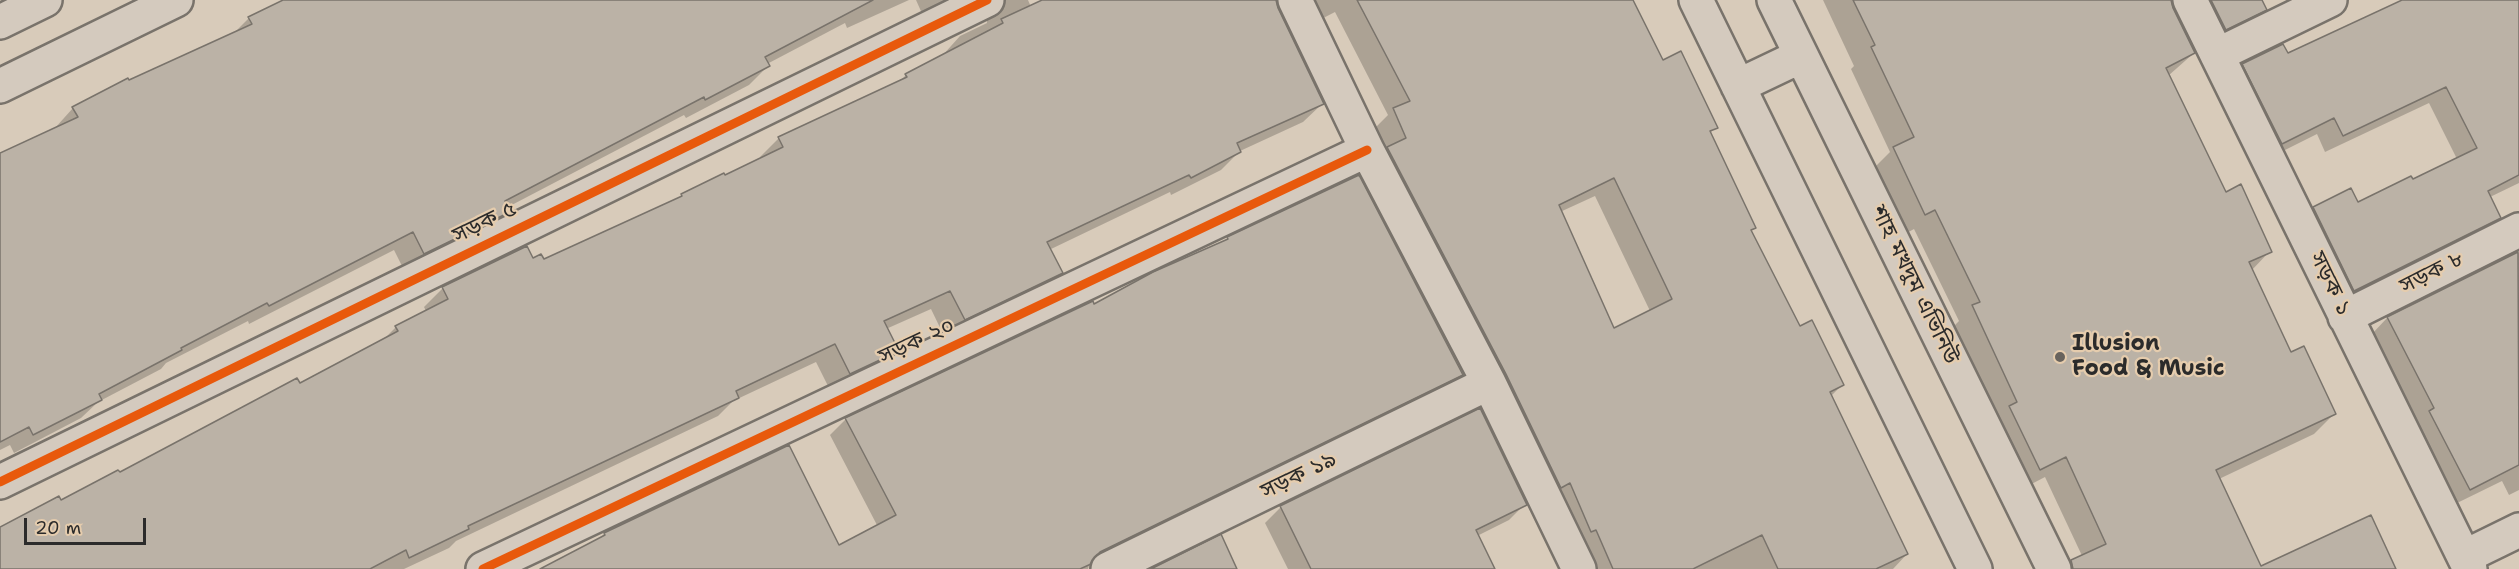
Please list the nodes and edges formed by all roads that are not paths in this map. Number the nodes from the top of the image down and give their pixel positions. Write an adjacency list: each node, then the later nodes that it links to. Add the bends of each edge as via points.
1 (45, 0): 9 (street)
2 (176, 0): 12 (street)
3 (987, 0): 18 (street, সড়ক ৫)
4 (1295, 0): 14 (street)
5 (1696, 0): 13 (street)
6 (1774, 0): 11 (street, শাহ মখদুম এভিনিউ)
7 (2190, 0): 10 (street, সড়ক ১)
8 (2330, 0): 10 (street)
9 (0, 22)
10 (2217, 55): 16 (street, সড়ক ১)
11 (1801, 56): 13 (street); 25 (street, শাহ মখদুম এভিনিউ)
12 (0, 86)
13 (1738, 86): 24 (street)
14 (1367, 150): 17 (street); 21 (street, সড়ক ২০)
15 (2519, 230): 16 (street, সড়ক ৮)
16 (2346, 316): 20 (street, সড়ক ১)
17 (1489, 383): 22 (street, সড়ক ১৯); 23 (street)
18 (0, 482)
19 (2519, 530): 20 (street)
20 (2467, 563)
21 (483, 569)
22 (1108, 569)
23 (1579, 569)
24 (1976, 569)
25 (2054, 569)

